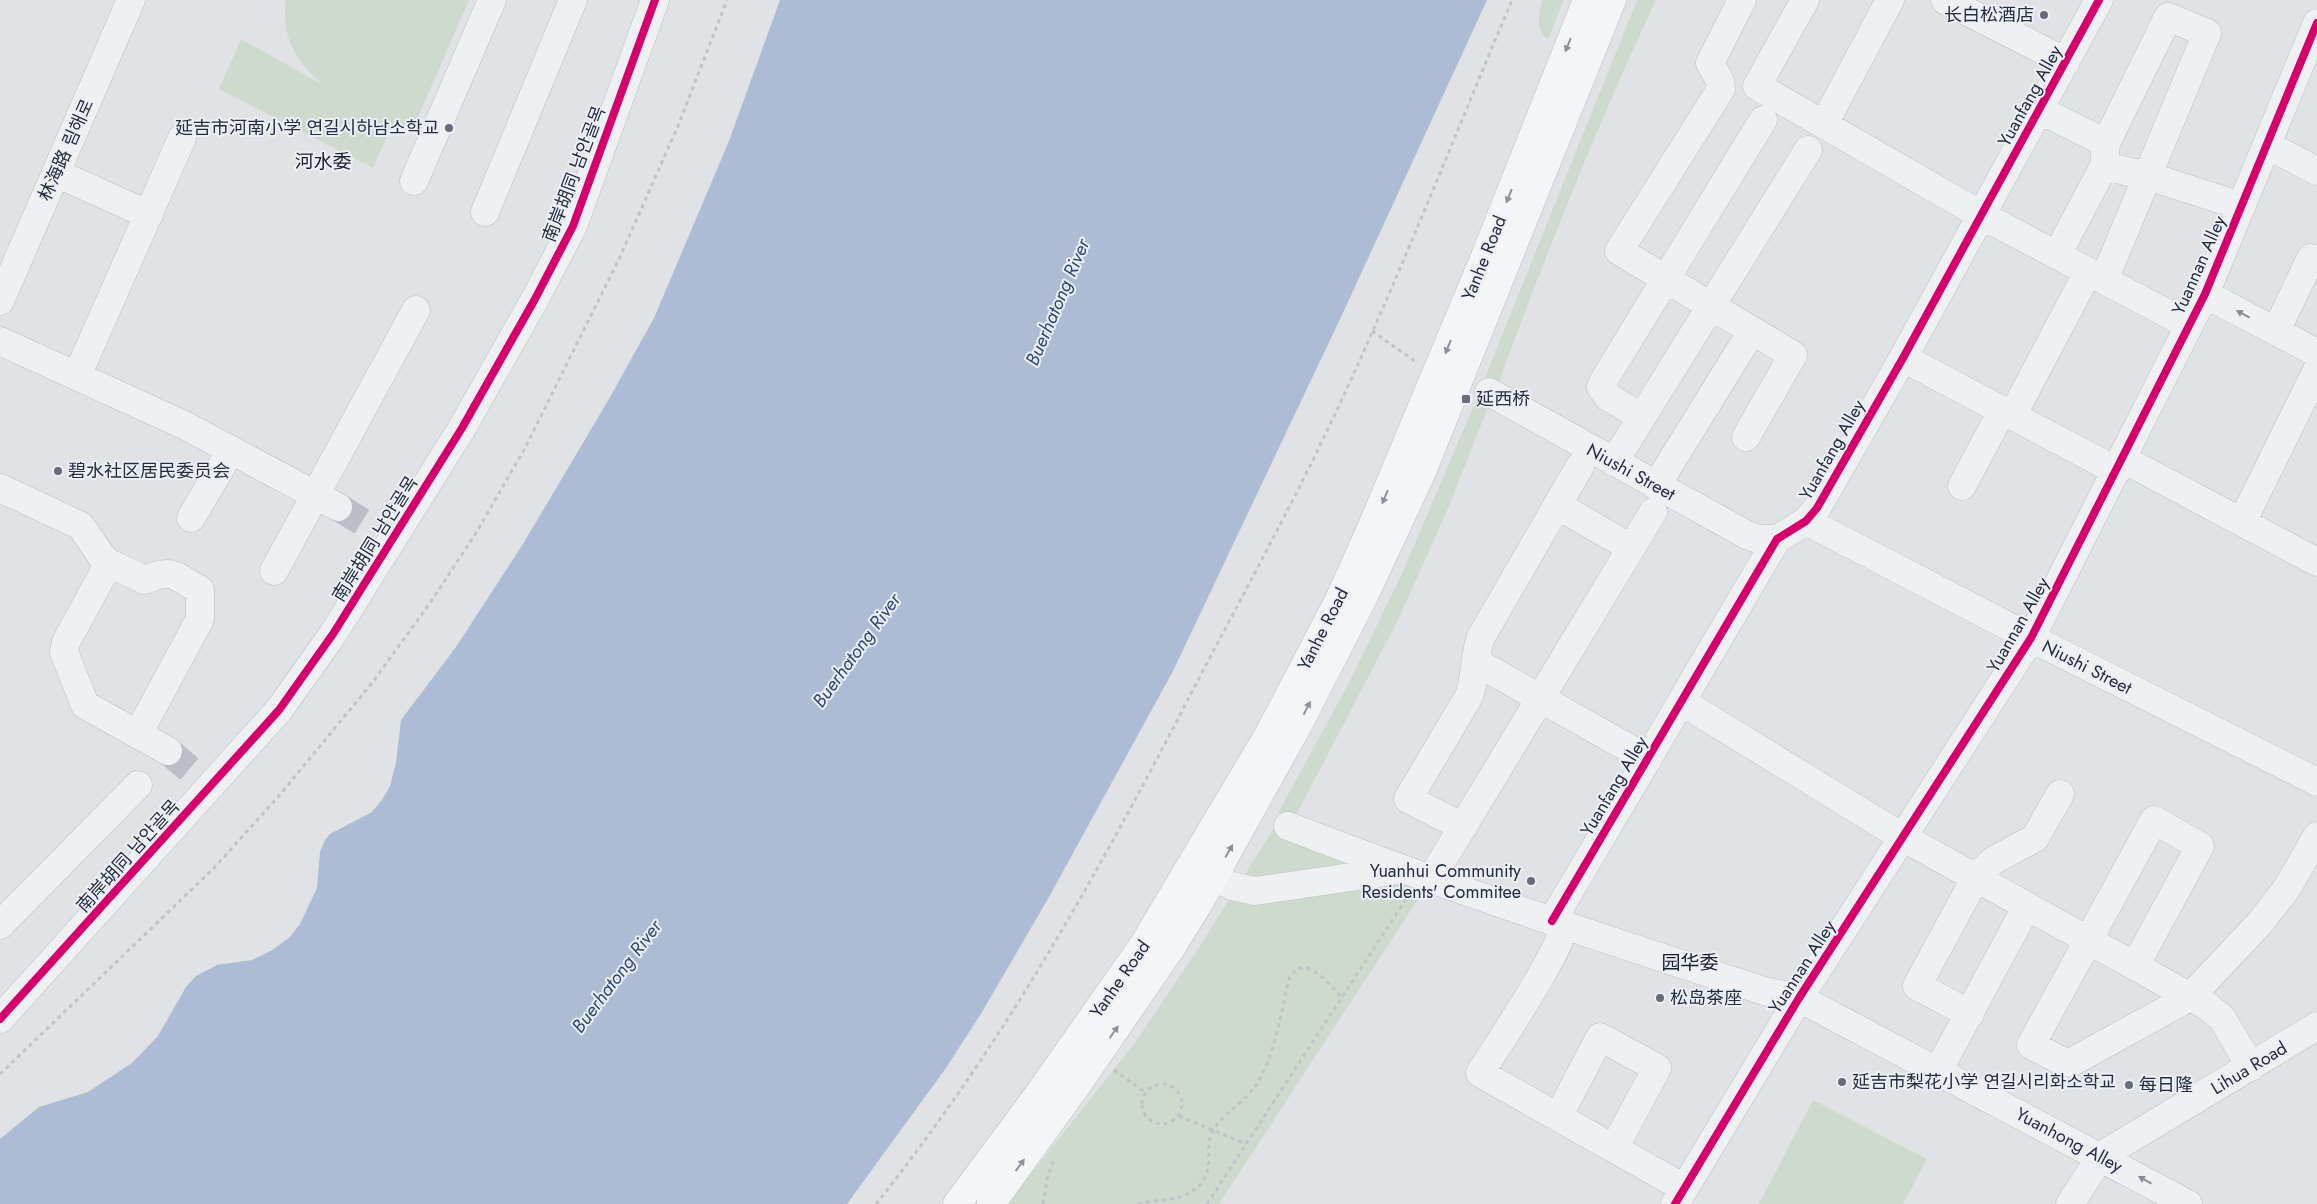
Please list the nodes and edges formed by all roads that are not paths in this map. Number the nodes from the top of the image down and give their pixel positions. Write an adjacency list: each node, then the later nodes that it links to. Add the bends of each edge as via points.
1 (131, 0): 22 (street, 林海路 림해로)
2 (492, 0): 24 (street)
3 (573, 0): 26 (street)
4 (655, 0): 91 (street, 南岸胡同 남안골목, via 573,226 462,428 383,534 333,634 279,710 202,780)
5 (1587, 0): 99 (main road, Yanhe Road, one-way to 99, via 1484,259 1338,602 1272,727 1144,944)
6 (1612, 0): 81 (main road, Yanhe Road, one-way to 6, via 1298,725 1405,508)
7 (1742, 0): 32 (street, via 1710,63 1721,89 1619,251)
8 (1805, 0): 16 (street, via 1758,86)
9 (1890, 0): 16 (street)
10 (1945, 0): 13 (street)
11 (2099, 0): 13 (street, Yuanfang Alley)
12 (2317, 23): 18 (street, Yuannan Alley)
13 (2066, 62): 14 (street, Yuanfang Alley)
14 (2040, 110): 20 (street); 28 (street, Yuanfang Alley)
15 (1763, 120): 32 (street)
16 (1824, 124): 28 (street)
17 (182, 138): 27 (street)
18 (2267, 145): 21 (street); 25 (street, Yuannan Alley)
19 (1808, 150): 35 (street)
20 (2105, 154): 23 (street); 23 (street, via 2168,17 2207,33); 29 (street)
21 (2317, 171)
22 (56, 173): 27 (street); 34 (street, 林海路 림해로)
23 (2148, 176): 25 (street); 31 (street)
24 (414, 181)
25 (2241, 206): 33 (street, Yuannan Alley)
26 (485, 212)
27 (149, 215): 44 (street)
28 (1981, 215): 29 (street); 42 (street, Yuanfang Alley)
29 (2057, 255): 31 (street)
30 (2317, 260): 39 (street, via 2312,258)
31 (2096, 276): 37 (street); 46 (street)
32 (1666, 279): 35 (street); 47 (street, via 1601,387 1608,396)
33 (2205, 294): 37 (street, Yuannan Alley); 39 (street, one-way to 33)
34 (0, 301)
35 (1711, 306): 38 (street); 47 (street)
36 (416, 310): 56 (street)
37 (2189, 325): 51 (street, Yuannan Alley)
38 (1752, 331): 48 (street, via 1793,355); 55 (street)
39 (2276, 331): 41 (street)
40 (0, 340): 44 (street)
41 (2317, 353)
42 (1903, 358): 46 (street); 59 (street, Yuanfang Alley, via 1817,508)
43 (2317, 370): 60 (street)
44 (77, 376): 49 (street)
45 (1489, 392): 50 (street, Niushi Street)
46 (2007, 413): 51 (street); 53 (street)
47 (1642, 418): 50 (street)
48 (1746, 437)
49 (231, 450): 56 (street); 58 (street)
50 (1614, 462): 55 (street, Niushi Street)
51 (2120, 465): 60 (street); 66 (street, Yuannan Alley)
52 (1580, 466): 57 (street)
53 (1962, 486)
54 (0, 488): 64 (street, via 81,526)
55 (1655, 499): 61 (street, Niushi Street, via 1758,539); 62 (street)
56 (327, 501): 65 (street)
57 (1557, 505): 62 (street); 67 (street, via 1482,637)
58 (191, 518)
59 (1806, 521): 61 (street, Yuanfang Alley); 66 (street, Niushi Street)
60 (2242, 522): 63 (street)
61 (1777, 539): 69 (street, Yuanfang Alley)
62 (1631, 548): 68 (street)
63 (2317, 562)
64 (108, 563): 70 (street, via 66,642 64,652 85,706); 70 (street, via 145,580 159,573 168,573 200,590 200,619)
65 (274, 571)
66 (2031, 638): 73 (street, Niushi Street); 79 (street, Yuannan Alley)
67 (1476, 662): 68 (street); 77 (street, via 1469,696 1408,799)
68 (1540, 698): 72 (street); 77 (street)
69 (1682, 702): 72 (street, Yuanfang Alley); 79 (street)
70 (138, 734): 71 (street)
71 (168, 751)
72 (1648, 759): 84 (street, Yuanfang Alley)
73 (2317, 782)
74 (138, 785): 85 (street)
75 (2060, 794): 82 (street, via 2035,838 1994,860)
76 (1288, 826): 80 (street)
77 (1462, 827): 80 (street)
78 (2317, 836): 88 (street, via 2282,895 2260,923)
79 (1904, 838): 82 (street); 89 (street, Yuannan Alley)
80 (1417, 875): 81 (street, Yuanhong Alley, via 1255,891 1232,886); 84 (street, Yuanhong Alley)
81 (1214, 877): 100 (main road, Yanhe Road, one-way to 81, via 1148,983)
82 (1976, 877): 83 (street); 90 (street, via 1916,986)
83 (2027, 906): 86 (street); 90 (street)
84 (1558, 923): 89 (street, Yuanhong Alley, via 1764,991); 95 (street, Yuanfang Alley, via 1564,930 1552,954 1480,1073)
85 (0, 925)
86 (2088, 940): 87 (street); 87 (street, via 2154,820 2200,846); 88 (street, via 2032,1045 2070,1063)
87 (2135, 966): 88 (street)
88 (2190, 997): 93 (street, via 2222,1018)
89 (1799, 998): 94 (street, Yuanhong Alley); 98 (street, Yuannan Alley)
90 (1970, 1014): 94 (street)
91 (0, 1019)
92 (2317, 1026): 93 (street, Lihua Road)
93 (2251, 1067): 97 (street, Lihua Road)
94 (1938, 1071): 97 (street, Yuanhong Alley)
95 (1558, 1117): 96 (street); 96 (street, via 1600,1037 1657,1068)
96 (1614, 1148): 98 (street)
97 (2101, 1156): 101 (street, Lihua Road); 102 (street, Yuanhong Alley, one-way to 97)
98 (1679, 1196)
99 (958, 1204)
100 (991, 1204)
101 (2070, 1204)
102 (2188, 1204)

